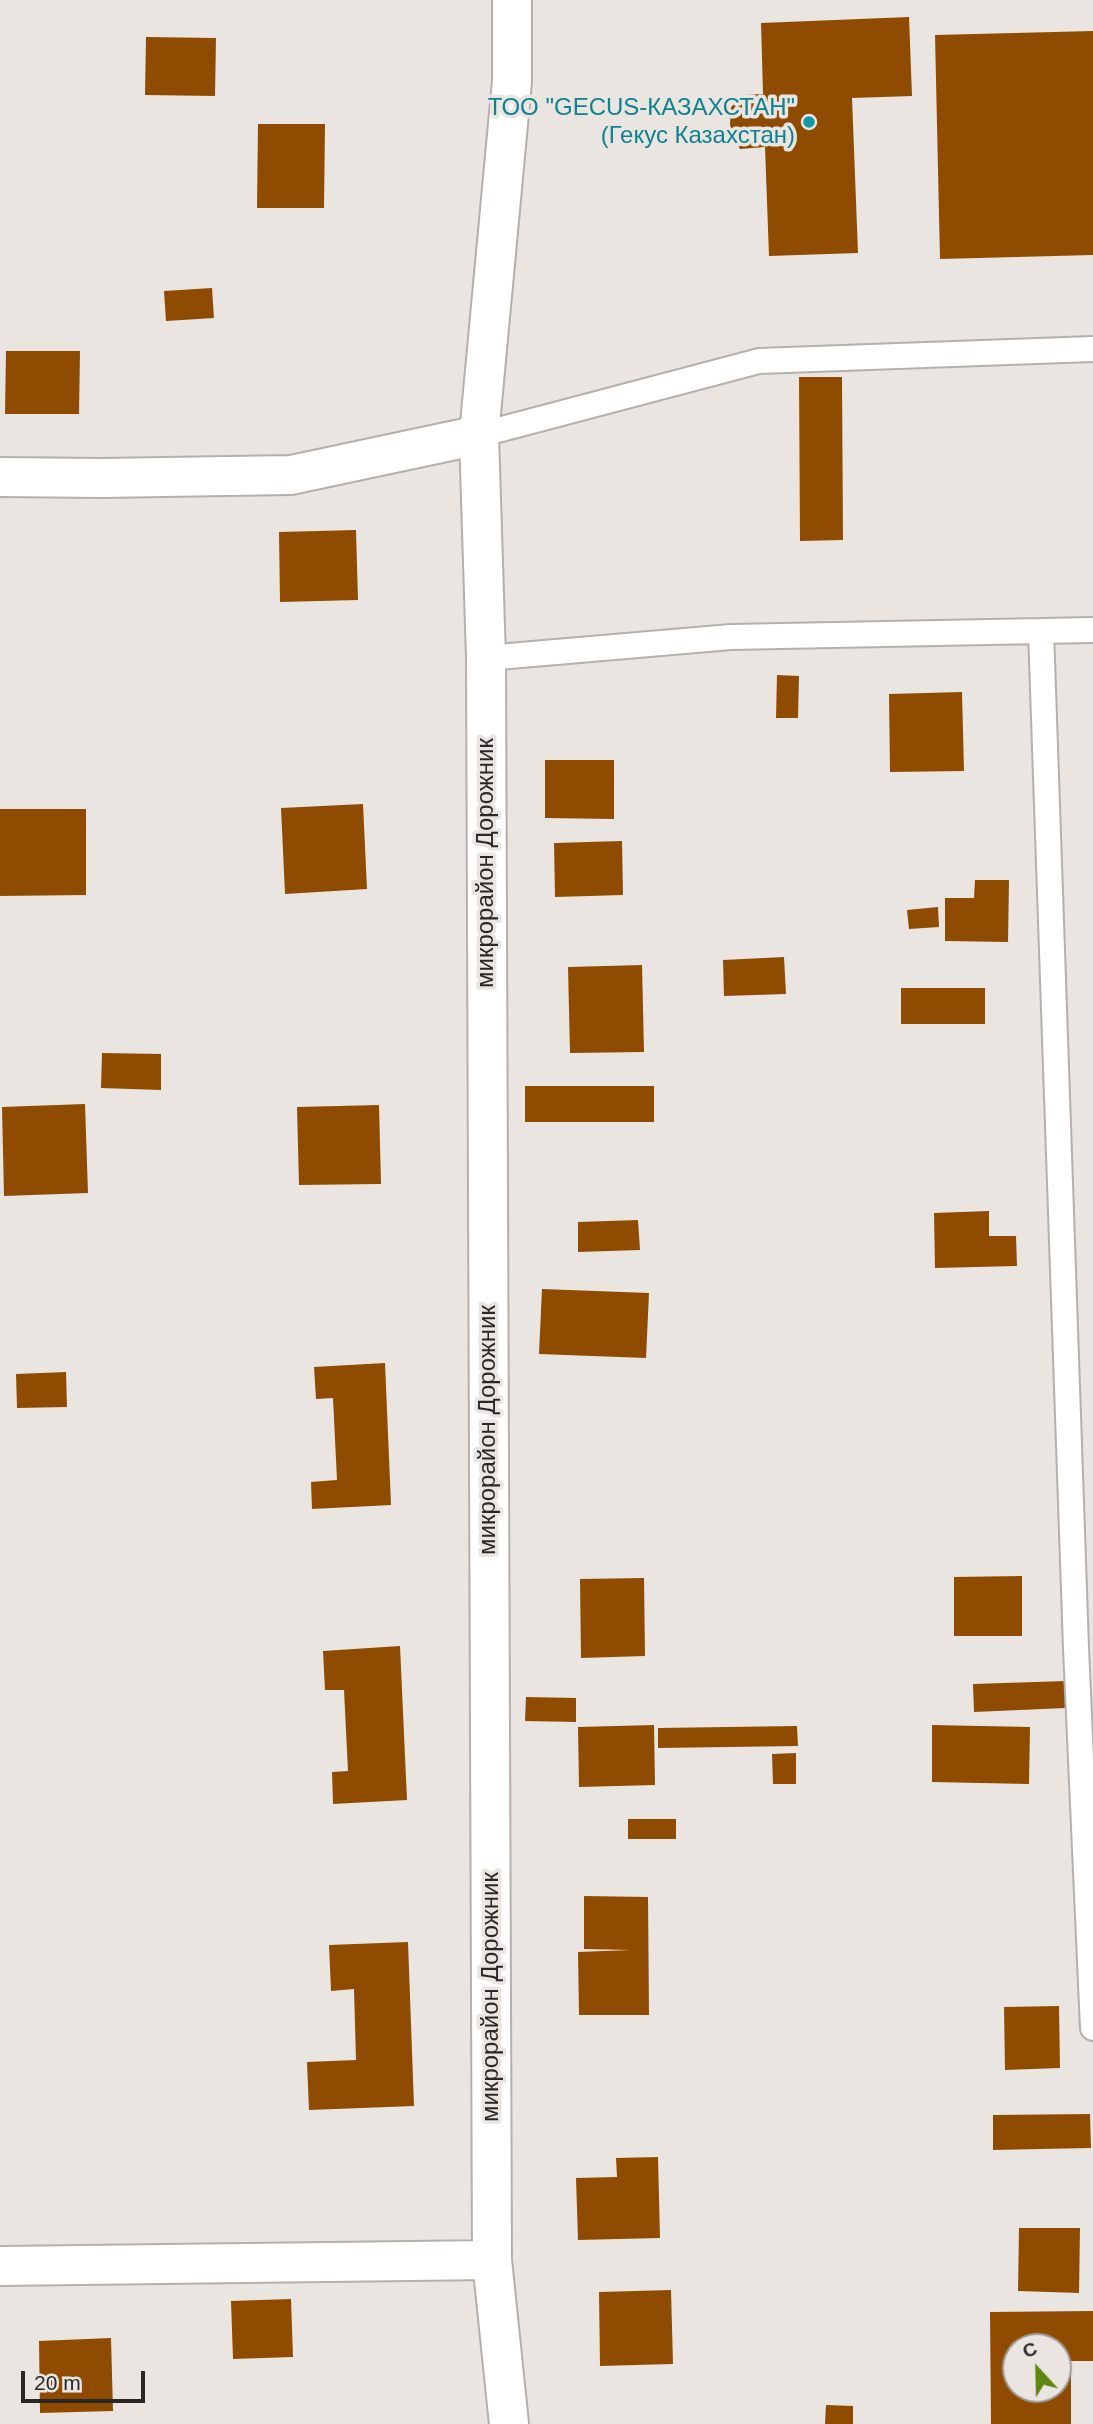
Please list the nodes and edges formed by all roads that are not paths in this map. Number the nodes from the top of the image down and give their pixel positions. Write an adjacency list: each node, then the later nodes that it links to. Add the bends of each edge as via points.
1 (512, 0): 3 (street, микрорайон Дорожник, via 512,81)
2 (1093, 349): 3 (lane, via 759,361)
3 (479, 435): 4 (street, via 291,475); 7 (street, микрорайон Дорожник)
4 (0, 477)
5 (1093, 630): 6 (lane)
6 (1041, 631): 7 (lane, via 732,637); 8 (lane)
7 (486, 658): 9 (street, микрорайон Дорожник)
8 (1093, 2028)
9 (492, 2260): 10 (street); 11 (street, микрорайон Дорожник)
10 (0, 2266)
11 (509, 2424)

